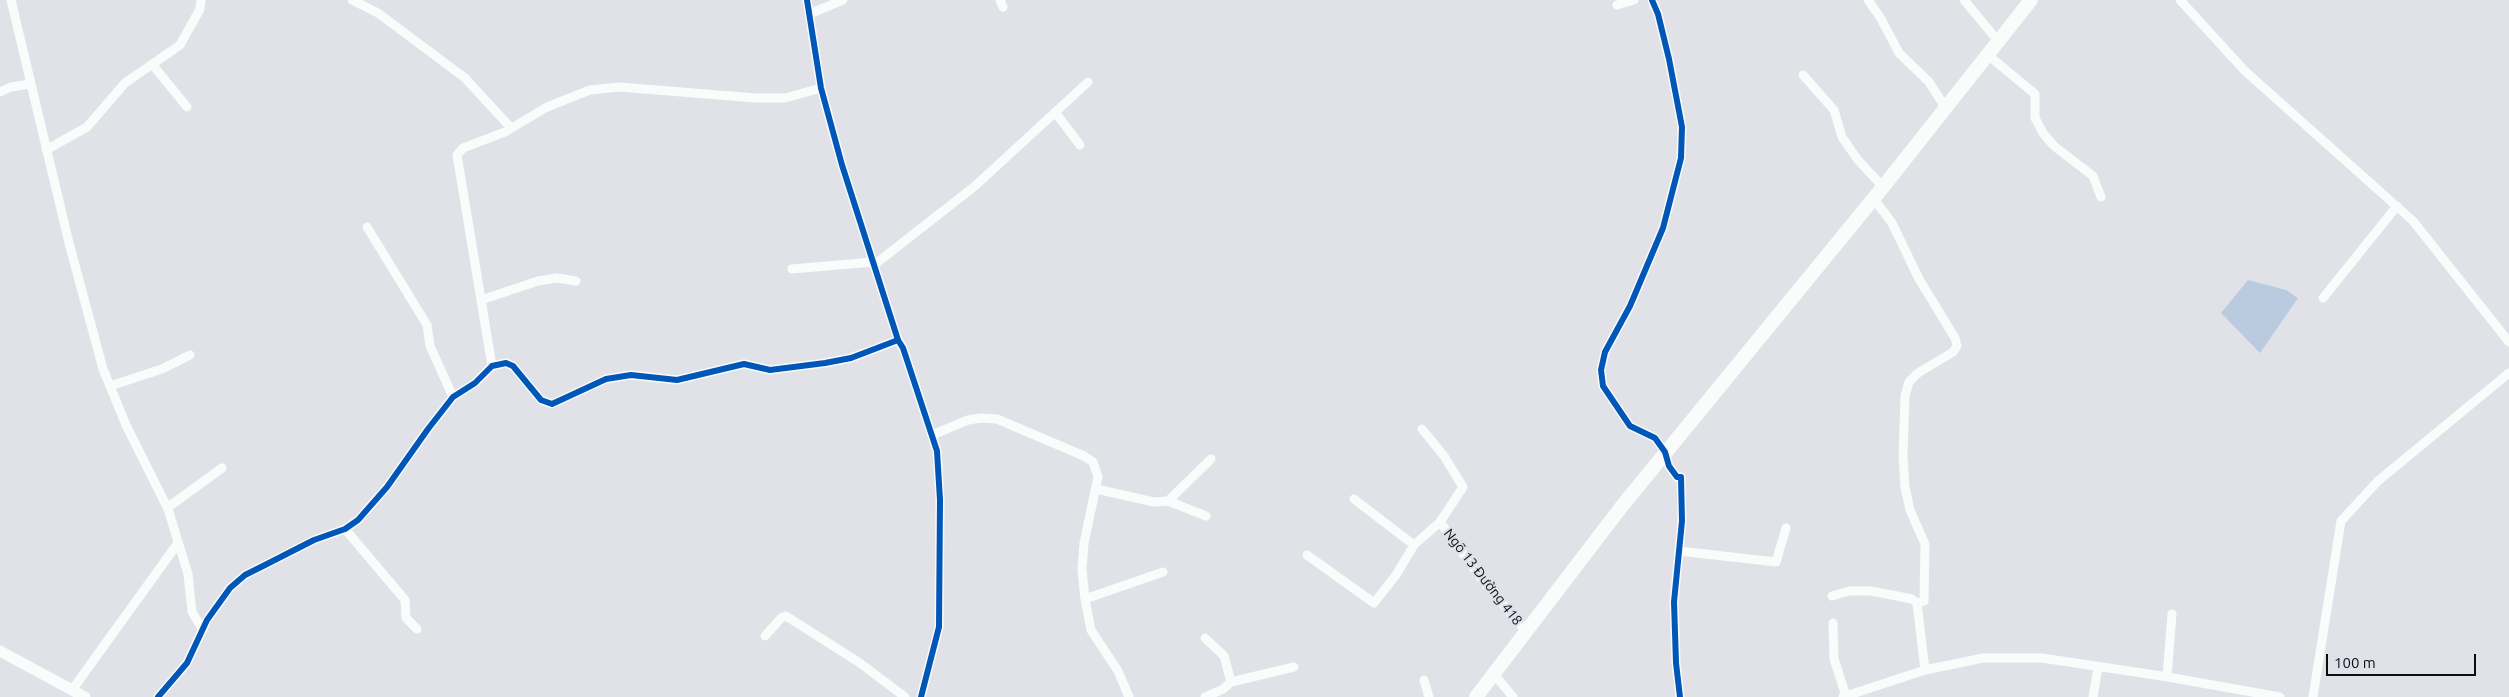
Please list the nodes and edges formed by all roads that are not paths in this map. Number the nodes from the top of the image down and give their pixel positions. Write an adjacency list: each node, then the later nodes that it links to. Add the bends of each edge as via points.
1 (11, 0): 19 (street)
2 (201, 0): 16 (street, via 200,9 180,45)
3 (353, 0): 25 (street, via 378,13 465,78)
4 (807, 0): 13 (street)
5 (843, 0): 13 (street)
6 (1634, 0): 12 (street)
7 (1652, 0): 47 (street, via 1667,50 1682,127 1681,158 1663,228 1630,306 1605,352 1601,370 1603,386 1630,426 1655,438)
8 (1868, 0): 23 (street, via 1899,53 1929,82)
9 (1964, 0): 14 (street)
10 (2031, 0): 14 (main road)
11 (2180, 0): 31 (street, via 2245,71)
12 (1617, 5)
13 (809, 14): 20 (street)
14 (1998, 41): 15 (main road)
15 (1988, 55): 23 (main road); 29 (street, via 2036,94 2035,118 2043,133 2054,146 2093,176)
16 (152, 64): 22 (street); 27 (street, via 125,83 87,127)
17 (1802, 75): 28 (street, via 1834,110 1842,137 1858,160)
18 (1088, 82): 24 (street)
19 (30, 84): 21 (street); 27 (street)
20 (820, 88): 25 (street, via 785,98 619,87 590,90 546,107); 33 (street)
21 (0, 92)
22 (187, 107)
23 (1945, 107): 28 (main road)
24 (1055, 112): 26 (street); 33 (street, via 975,186)
25 (511, 128): 37 (street, via 463,148 457,155)
26 (1080, 145)
27 (46, 150): 43 (street)
28 (1884, 187): 30 (main road)
29 (2101, 197)
30 (1874, 199): 47 (main road); 65 (street, via 1892,224 1957,346 1918,373 1909,382 1905,396 1905,487 1910,510 1925,544 1924,602)
31 (2397, 206): 36 (street); 39 (street)
32 (367, 228): 44 (street, via 427,325 430,346)
33 (873, 263): 34 (street); 38 (street)
34 (792, 270)
35 (576, 280): 37 (street, via 538,280)
36 (2323, 298)
37 (481, 300): 41 (street)
38 (898, 340): 41 (street, via 851,358 825,363 770,370 744,364 677,380 631,374 606,379 552,404 546,404 534,393 514,366 506,363); 46 (street, via 904,348)
39 (2509, 342)
40 (190, 355): 43 (street, via 162,369)
41 (492, 366): 44 (street)
42 (2509, 373): 95 (street, via 2378,481 2341,521)
43 (110, 386): 53 (street)
44 (453, 398): 57 (street, via 387,488 358,520)
45 (1422, 429): 55 (street, Ngõ 13 Đường 418, via 1463,487)
46 (932, 435): 50 (street, via 968,420 981,418 1006,422 1093,462 1098,477); 86 (street, via 937,451 940,500 939,617 935,647)
47 (1666, 452): 60 (street, via 1669,466 1677,477 1681,477); 70 (main road)
48 (1212, 459): 52 (street)
49 (222, 468): 53 (street)
50 (1096, 489): 52 (street, via 1154,502); 64 (street, via 1084,543)
51 (1354, 499): 59 (street)
52 (1168, 501): 54 (street)
53 (167, 508): 58 (street)
54 (1206, 516)
55 (1440, 522): 59 (street, Ngõ 13 Đường 418); 70 (street, Ngõ 13 Đường 418, via 1483,581)
56 (1786, 528): 60 (street, via 1776,562)
57 (345, 529): 68 (street, via 405,600 406,618); 69 (street, via 245,575 219,601)
58 (178, 543): 69 (street, via 188,574 192,612); 81 (street)
59 (1414, 545): 61 (street, Ngõ 13 Đường 418, via 1374,604)
60 (1679, 551): 92 (street, via 1674,602)
61 (1308, 555)
62 (1163, 572): 64 (street)
63 (1832, 596): 65 (street, via 1849,591 1871,591)
64 (1085, 600): 87 (street, via 1092,630 1118,671)
65 (1918, 603): 76 (street)
66 (2172, 614): 78 (street)
67 (1832, 623): 82 (street, via 1834,659)
68 (417, 629)
69 (203, 630): 84 (street, via 187,663)
70 (1526, 631): 77 (main road)
71 (765, 636): 85 (street, via 786,616 860,663)
72 (1204, 638): 80 (street, via 1224,656)
73 (0, 651): 81 (street)
74 (1294, 667): 80 (street)
75 (2098, 667): 76 (street, via 2042,658 1983,658); 78 (street); 93 (street)
76 (1925, 670): 82 (street)
77 (1494, 674): 90 (main road); 91 (street)
78 (2167, 677): 94 (street)
79 (1424, 680): 89 (street)
80 (1231, 682): 88 (street)
81 (72, 690): 83 (street)
82 (1844, 696)
83 (84, 697)
84 (158, 697)
85 (905, 697)
86 (921, 697)
87 (1129, 697)
88 (1206, 697)
89 (1429, 697)
90 (1476, 697)
91 (1513, 697)
92 (1680, 697)
93 (2093, 697)
94 (2280, 697)
95 (2314, 697)

